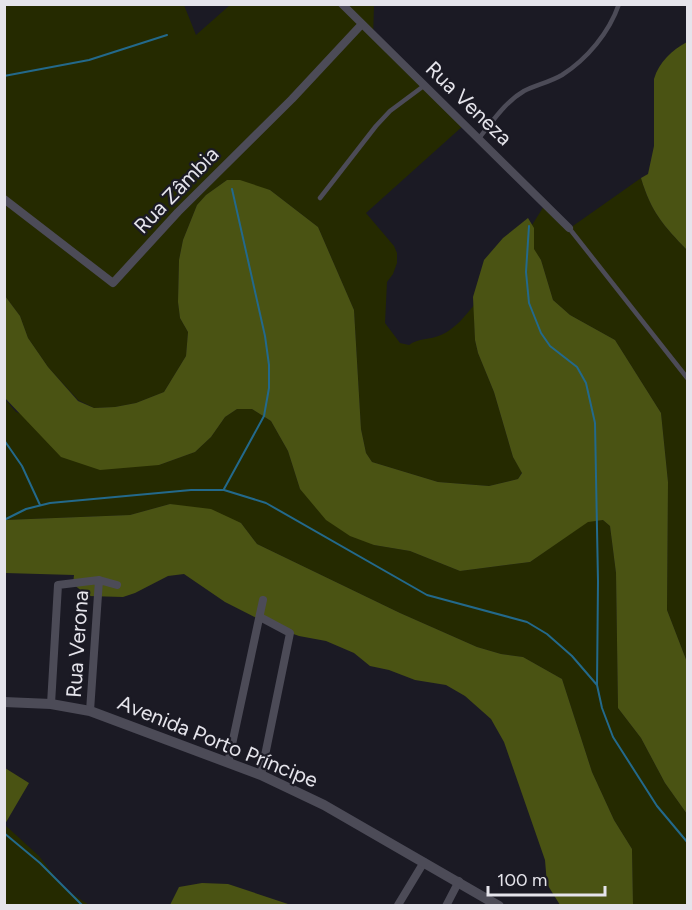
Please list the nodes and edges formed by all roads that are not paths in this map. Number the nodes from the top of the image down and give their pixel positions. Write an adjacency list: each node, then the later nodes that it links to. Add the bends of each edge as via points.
1 (342, 4): 3 (street, Rua Veneza)
2 (619, 4): 5 (lane, via 603,36 587,55 561,75 523,92 505,106)
3 (362, 24): 4 (street, Rua Veneza); 6 (street, Rua Zâmbia, via 113,283)
4 (424, 85): 5 (street, Rua Veneza); 7 (lane, via 376,126)
5 (479, 138): 8 (street, Rua Veneza)
6 (4, 198)
7 (320, 198)
8 (569, 228): 9 (lane)
9 (687, 379)
10 (99, 580): 11 (street); 15 (street, via 58,585); 16 (street, Rua Verona)
11 (117, 585)
12 (263, 600): 13 (street)
13 (260, 617): 17 (street); 18 (street, via 290,633)
14 (4, 702): 15 (street, Avenida Porto Príncipe)
15 (51, 704): 16 (street, Avenida Porto Príncipe)
16 (90, 711): 17 (street, Avenida Porto Príncipe)
17 (228, 763): 18 (street, Avenida Porto Príncipe)
18 (261, 775): 19 (street, Avenida Porto Príncipe, via 324,805)
19 (424, 862): 20 (street, Avenida Porto Príncipe); 22 (street)
20 (459, 881): 21 (street, Avenida Porto Príncipe); 23 (street)
21 (483, 901): 24 (street, Avenida Porto Príncipe)
22 (398, 905)
23 (446, 906)
24 (499, 906)

